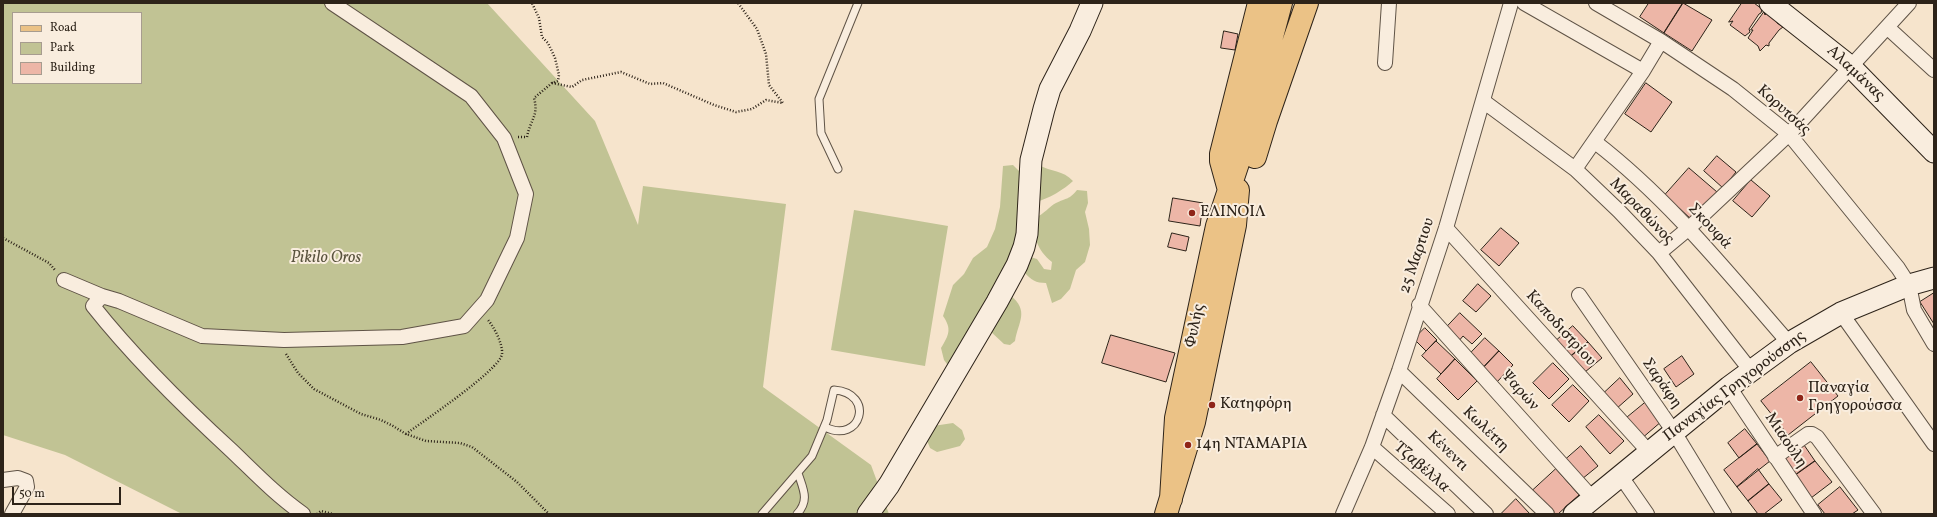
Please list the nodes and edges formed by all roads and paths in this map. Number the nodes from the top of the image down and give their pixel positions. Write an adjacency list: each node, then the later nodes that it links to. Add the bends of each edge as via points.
1 (332, 3): 24 (street, via 471,96)
2 (532, 3): 21 (path, via 539,18 542,36 555,58 560,75 558,81)
3 (738, 3): 21 (path, via 757,30 766,54 769,85 783,103 766,100 752,109 736,112 663,83 650,84 621,72 582,80 572,87)
4 (858, 3): 28 (lane, via 819,99 821,132)
5 (1092, 3): 70 (street, via 1050,89 1044,109 1031,160 1027,234 1021,257 998,302 889,485)
6 (1259, 3): 30 (main road, via 1221,154)
7 (1281, 3): 27 (main road, Φυλής)
8 (1307, 3): 31 (main road, via 1266,121)
9 (1389, 3): 17 (street)
10 (1511, 3): 22 (street, 25 Μαρτιου)
11 (1524, 3): 20 (street)
12 (1596, 3): 16 (street, Κορυτσάς)
13 (1770, 3): 18 (street, Αλαμάνας)
14 (1909, 3): 15 (street)
15 (1887, 27): 18 (street); 19 (street)
16 (1661, 41): 20 (street); 23 (street, Κορυτσάς, via 1733,89)
17 (1385, 63)
18 (1851, 67): 23 (street); 26 (street, Αλαμάνας)
19 (1934, 70)
20 (1643, 71): 25 (street)
21 (552, 83): 24 (path, via 534,98 536,116 529,126 527,137)
22 (1483, 101): 29 (street, Μαραθώνος); 32 (street, 25 Μαρτιου)
23 (1788, 134): 33 (street); 38 (street, Κορυτσάς, via 1898,268)
24 (504, 138): 42 (street, via 526,194 517,238 487,300)
25 (1594, 142): 29 (street); 33 (street, Σκουφά, via 1615,158)
26 (1934, 152)
27 (1240, 157): 30 (main road, Φυλής); 31 (main road, Φυλής)
28 (838, 169)
29 (1575, 169): 35 (street, Μαραθώνος)
30 (1229, 190): 62 (main road, Φυλής, via 1218,226 1176,418)
31 (1235, 225): 62 (main road, Φυλής, via 1194,422)
32 (1446, 228): 41 (street, 25 Μαρτιου); 56 (street, Καποδιστρίου)
33 (1688, 228): 35 (street); 45 (street, Σκουφά)
34 (3, 238): 37 (path, via 50,263)
35 (1659, 253): 48 (street, Μαραθώνος)
36 (1934, 278): 38 (street, Παναγίας Γρηγορούσσης)
37 (64, 280): 40 (street)
38 (1909, 285): 43 (street, Παναγίας Γρηγορούσσης); 46 (street, via 1914,310)
39 (1579, 295): 52 (street, Σαράφη)
40 (102, 296): 44 (street, via 202,336); 64 (street, via 93,306 133,353 219,440 287,503)
41 (1419, 305): 47 (street, 25 Μαρτιου); 61 (street, Ψαρών)
42 (479, 310): 44 (street, via 464,326 402,337); 53 (path, via 490,321 496,335 502,354 498,362 475,383)
43 (1841, 313): 45 (street, Παναγίας Γρηγορούσσης); 54 (street)
44 (284, 340): 53 (path, via 286,354 298,373 314,389)
45 (1789, 343): 48 (street, Παναγίας Γρηγορούσσης)
46 (1934, 344)
47 (1399, 371): 50 (street, 25 Μαρτιου); 74 (street, Κωλέττη)
48 (1751, 371): 49 (street, Παναγίας Γρηγορούσσης)
49 (1729, 387): 52 (street, Παναγίας Γρηγορούσσης); 57 (street, Μιαούλη)
50 (1383, 415): 55 (street, 25 Μαρτιου); 73 (street, Κένεντι)
51 (825, 427): 51 (lane, via 834,390 843,391 854,397 859,408 858,420 854,425 850,429 838,432); 58 (lane, via 812,456)
52 (1674, 432): 56 (street, Παναγίας Γρηγορούσσης); 77 (street, Σαράφη)
53 (406, 434): 67 (path, via 426,441 460,443 472,447 517,482)
54 (1934, 444)
55 (1372, 447): 71 (street, 25 Μαρτιου); 72 (street, Τζαβέλλα)
56 (1649, 452): 59 (street, Παναγίας Γρηγορούσσης)
57 (1775, 457): 78 (street, Μιαούλη); 79 (street, via 1808,434 1812,434)
58 (798, 473): 68 (lane); 69 (lane, via 805,496 803,507)
59 (1620, 475): 61 (street, Παναγίας Γρηγορούσσης); 76 (street)
60 (3, 480): 63 (street, via 18,478 26,481 27,487)
61 (1593, 498): 75 (street, Παναγίας Γρηγορούσσης)
62 (1168, 506)
63 (12, 514)
64 (303, 514)
65 (317, 514): 66 (path, via 321,511)
66 (333, 514)
67 (549, 514)
68 (762, 514)
69 (797, 514)
70 (868, 514)
71 (1343, 514)
72 (1448, 514)
73 (1486, 514)
74 (1547, 514)
75 (1574, 514)
76 (1647, 514)
77 (1724, 514)
78 (1814, 514)
79 (1874, 514)

